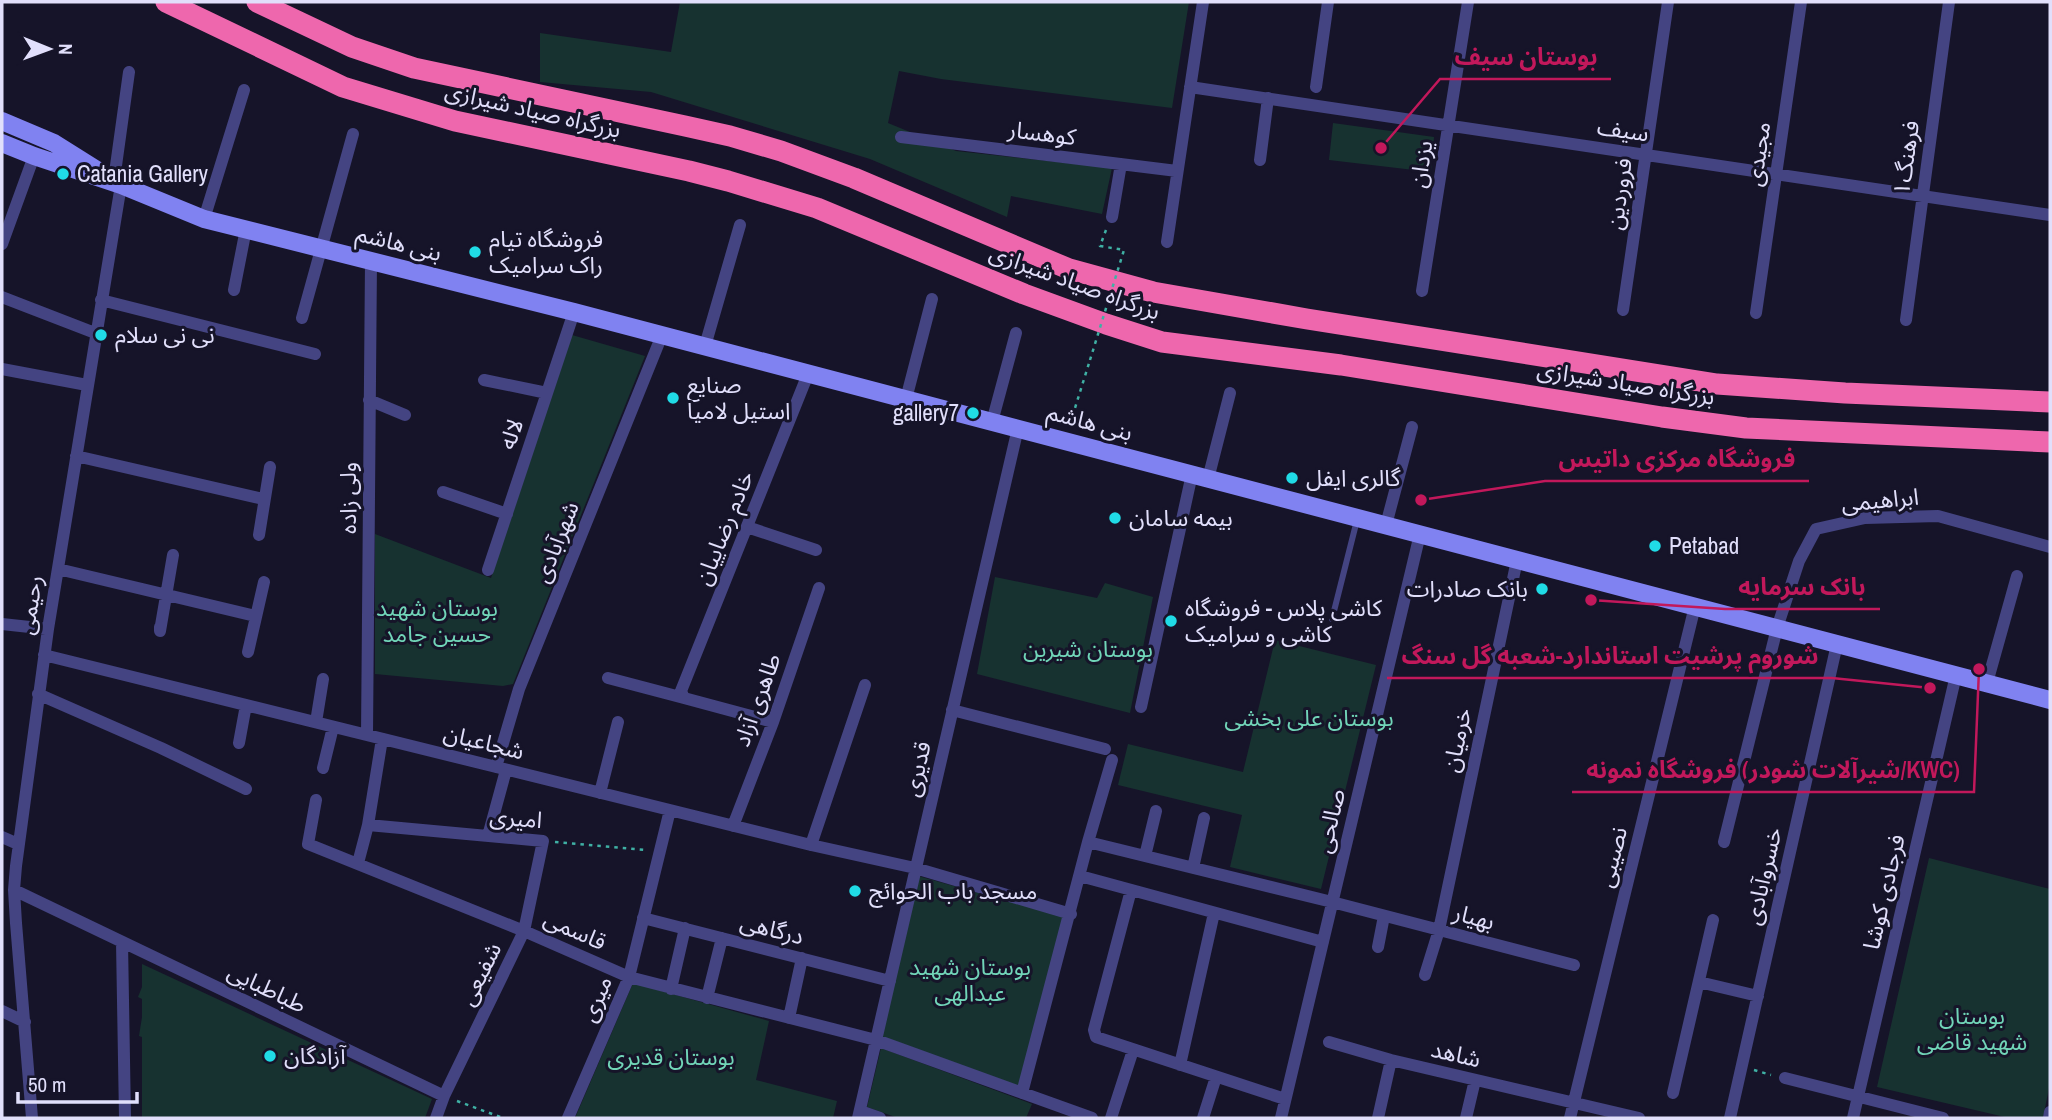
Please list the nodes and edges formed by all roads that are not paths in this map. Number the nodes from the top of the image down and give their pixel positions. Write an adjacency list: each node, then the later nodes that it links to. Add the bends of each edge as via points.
1 (166, 2): 64 (highway, بزرگراه صیاد شیرازی, via 343,87 455,121 689,171 804,204 1024,294 1162,342 1746,428)
2 (257, 2): 59 (highway, بزرگراه صیاد شیرازی, via 352,47 414,68 781,151 1069,269 1153,292 1717,384)
3 (1203, 2): 10 (street)
4 (1328, 2): 11 (street)
5 (1468, 2): 15 (street, یزدان)
6 (1668, 2): 19 (street, فروردین)
7 (1801, 2): 24 (street, مجیدی)
8 (1949, 2): 26 (street, فرهنگ۱)
9 (129, 72): 25 (street, رحیمی)
10 (1190, 87): 13 (street, سیف); 23 (street)
11 (1315, 87)
12 (244, 90): 29 (street)
13 (1268, 98): 15 (street, سیف); 21 (street)
14 (2, 121): 25 (main road, بنی هاشم, via 54,143)
15 (1449, 125): 19 (street, سیف); 37 (street, یزدان)
16 (353, 134): 34 (street)
17 (901, 137): 22 (street, کوهسار)
18 (2, 143): 20 (main road, بنی هاشم)
19 (1646, 155): 24 (street, سیف); 41 (street, فروردین)
20 (33, 156): 25 (main road, بنی هاشم); 33 (street)
21 (1260, 160)
22 (1121, 164): 23 (street, کوهسار); 28 (street)
23 (1177, 171): 32 (street)
24 (1776, 174): 26 (street, سیف); 43 (street, مجیدی)
25 (117, 182): 29 (main road, بنی هاشم); 40 (street, رحیمی)
26 (1922, 196): 27 (street, سیف); 45 (street, فرهنگ۱)
27 (2050, 215)
28 (1112, 218)
29 (204, 219): 31 (main road, بنی هاشم)
30 (740, 225): 49 (street)
31 (246, 229): 34 (main road, بنی هاشم); 36 (street)
32 (1167, 242)
33 (2, 243)
34 (321, 248): 35 (main road, بنی هاشم); 44 (street)
35 (371, 261): 42 (main road, بنی هاشم); 58 (street, ولی زاده)
36 (234, 290)
37 (1422, 291)
38 (2, 297): 46 (street)
39 (932, 299): 57 (street)
40 (101, 300): 46 (street, رحیمی); 50 (street)
41 (1623, 310)
42 (574, 312): 48 (main road, بنی هاشم); 55 (street, لاله)
43 (1756, 313)
44 (302, 318)
45 (1906, 320)
46 (95, 333): 54 (street, رحیمی)
47 (1016, 333): 61 (street)
48 (662, 335): 49 (main road, بنی هاشم); 115 (street, شهرآبادی, via 519,688)
49 (705, 346): 52 (main road, بنی هاشم)
50 (315, 354)
51 (2, 369): 54 (street)
52 (808, 374): 57 (main road, بنی هاشم); 73 (street, خادم رضاییان)
53 (485, 380): 55 (street)
54 (87, 385): 65 (street, رحیمی)
55 (547, 393): 70 (street, لاله)
56 (1230, 393): 67 (street)
57 (906, 399): 61 (main road, بنی هاشم)
58 (369, 400): 60 (street); 111 (street, ولی زاده)
59 (2050, 402)
60 (405, 415)
61 (992, 422): 63 (main road, بنی هاشم)
62 (1412, 426): 72 (street)
63 (1018, 429): 67 (main road, بنی هاشم); 106 (street, قدیری)
64 (2050, 442)
65 (76, 456): 69 (street); 80 (street, رحیمی)
66 (270, 467): 69 (street)
67 (1200, 476): 71 (main road, بنی هاشم); 105 (street)
68 (443, 492): 70 (street)
69 (263, 499): 75 (street)
70 (507, 514): 81 (street, لاله)
71 (1358, 518): 72 (main road, بنی هاشم); 88 (lane)
72 (1386, 525): 74 (main road, بنی هاشم)
73 (747, 527): 77 (street); 102 (street, خادم رضاییان, via 681,691)
74 (1420, 534): 79 (main road, بنی هاشم); 138 (street, صالحی)
75 (259, 535)
76 (2050, 547): 91 (street, ابراهیمی, via 1938,516 1864,518 1816,529 1799,561)
77 (816, 550)
78 (173, 555): 85 (street)
79 (1517, 560): 86 (main road, بنی هاشم); 145 (street, خرمیان)
80 (58, 569): 85 (street); 92 (street, رحیمی)
81 (488, 570)
82 (2017, 576): 99 (street)
83 (264, 582): 87 (street)
84 (819, 588): 109 (street, طاهری آزاد)
85 (165, 595): 87 (street); 90 (street)
86 (1695, 607): 91 (main road, بنی هاشم); 176 (street, نصیبی)
87 (255, 616): 94 (street)
88 (1332, 619)
89 (2, 624): 92 (street)
90 (160, 628)
91 (1777, 628): 93 (main road, بنی هاشم); 128 (street)
92 (48, 629): 95 (street, رحیمی)
93 (1837, 644): 96 (main road, بنی هاشم); 158 (street, خسروآبادی)
94 (247, 652)
95 (44, 655): 101 (street, رحیمی); 104 (street, شجاعیان)
96 (1956, 675): 99 (main road, بنی هاشم); 174 (street, فرجادی کوشا)
97 (608, 678): 102 (street)
98 (323, 679): 107 (street)
99 (1987, 683): 103 (main road, بنی هاشم)
100 (865, 685): 130 (street)
101 (38, 694): 116 (street); 129 (street, رحیمی)
102 (684, 698): 109 (street)
103 (2050, 700)
104 (246, 705): 107 (street, شجاعیان); 113 (street)
105 (1142, 706)
106 (953, 710): 127 (street, via 1108,754); 134 (street, قدیری)
107 (316, 722): 110 (street, شجاعیان)
108 (618, 722): 117 (street)
109 (773, 722): 123 (street, طاهری آزاد)
110 (333, 727): 111 (street, شجاعیان); 114 (street)
111 (367, 735): 112 (street, شجاعیان)
112 (382, 739): 115 (street, شجاعیان); 122 (street)
113 (239, 743)
114 (323, 768)
115 (501, 768): 117 (street, شجاعیان); 124 (street, شهرآبادی)
116 (246, 789)
117 (600, 793): 119 (street, شجاعیان)
118 (316, 800): 132 (street, قاسمی, via 308,845)
119 (670, 810): 123 (street, شجاعیان); 142 (street, میری)
120 (1156, 811): 131 (street)
121 (1204, 818): 133 (street)
122 (368, 825): 124 (street, امیری); 132 (street)
123 (733, 826): 130 (street, شجاعیان)
124 (488, 836): 126 (street, امیری)
125 (2, 837): 129 (street)
126 (543, 841): 146 (street, شفیعی)
127 (1088, 842): 131 (street, بهیار); 135 (street)
128 (1724, 842)
129 (18, 844): 136 (street, رحیمی)
130 (811, 845): 134 (street, شجاعیان)
131 (1146, 856): 133 (street, بهیار)
132 (358, 863): 146 (street, قاسمی)
133 (1192, 868): 138 (street, بهیار)
134 (915, 869): 140 (street, شجاعیان); 155 (street, قدیری)
135 (1080, 876): 137 (street); 140 (street)
136 (14, 890): 148 (street, طباطبایی); 162 (street, رحیمی)
137 (1130, 890): 139 (street); 165 (street, via 1094,1030 1096,1037)
138 (1332, 902): 141 (street, بهیار); 149 (street, صالحی)
139 (1214, 913): 149 (street); 167 (street)
140 (1071, 914): 171 (street)
141 (1384, 916): 145 (street, بهیار); 150 (street)
142 (643, 918): 144 (street, درگاهی); 154 (street, میری)
143 (1713, 920): 156 (street)
144 (685, 928): 147 (street, درگاهی); 157 (street)
145 (1438, 930): 152 (street, بهیار); 153 (street, خرمیان)
146 (524, 931): 154 (street, قاسمی); 173 (street, شفیعی)
147 (722, 938): 151 (street, درگاهی); 159 (street)
148 (122, 942): 173 (street, طباطبایی); 180 (street)
149 (1323, 942): 175 (street, صالحی)
150 (1378, 947)
151 (802, 958): 155 (street, درگاهی); 161 (street)
152 (1574, 965)
153 (1425, 975)
154 (629, 977): 157 (street, قاسمی); 182 (street, میری)
155 (890, 981): 163 (street, قدیری)
156 (1699, 982): 158 (street); 172 (street)
157 (671, 989): 159 (street, قاسمی)
158 (1758, 996): 192 (street, خسروآبادی)
159 (707, 998): 161 (street, قاسمی)
160 (2, 1012): 162 (street)
161 (789, 1018): 163 (street, قاسمی)
162 (25, 1022): 179 (street, رحیمی)
163 (876, 1040): 171 (street, قاسمی); 178 (street, قدیری)
164 (1329, 1042): 166 (street, شاهد)
165 (1133, 1050): 167 (street); 185 (street)
166 (1391, 1060): 170 (street, شاهد); 188 (street)
167 (1180, 1065): 168 (street)
168 (1216, 1077): 175 (street); 186 (street)
169 (1785, 1078): 174 (street)
170 (1475, 1080): 176 (street, شاهد); 189 (street)
171 (1023, 1093): 184 (street, قاسمی)
172 (1673, 1093)
173 (444, 1096): 181 (street, شفیعی)
174 (1858, 1097): 193 (street, فرجادی کوشا); 194 (street)
175 (1285, 1099): 187 (street, صالحی)
176 (1574, 1104): 190 (street, نصیبی); 191 (street, شاهد)
177 (2050, 1112): 195 (street)
178 (859, 1114): 183 (street)
179 (32, 1118)
180 (125, 1118)
181 (436, 1118)
182 (568, 1118)
183 (880, 1118)
184 (1091, 1118)
185 (1111, 1118)
186 (1203, 1118)
187 (1281, 1118)
188 (1378, 1118)
189 (1466, 1118)
190 (1570, 1118)
191 (1639, 1118)
192 (1730, 1118)
193 (1853, 1118)
194 (1943, 1118)
195 (2049, 1118)

